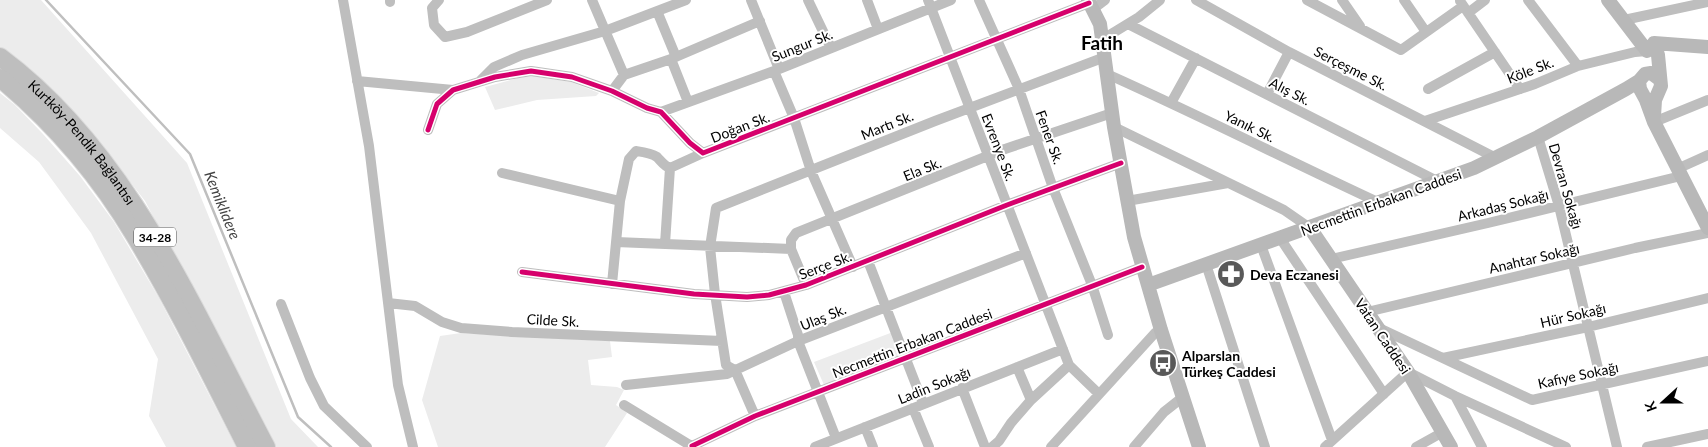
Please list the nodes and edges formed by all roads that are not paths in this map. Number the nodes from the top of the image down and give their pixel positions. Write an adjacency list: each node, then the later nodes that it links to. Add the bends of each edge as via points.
1 (439, 0): 2 (street, via 432,8 434,25 445,37 467,32)
2 (547, 0)
3 (592, 0): 30 (street)
4 (686, 0): 24 (street)
5 (751, 0): 26 (street)
6 (808, 0): 35 (street)
7 (867, 0): 28 (street)
8 (951, 0): 21 (street, Sungur Sk.)
9 (979, 0): 33 (street, Fener Sk.)
10 (1105, 0): 22 (street, Doğan Sk.)
11 (1160, 0): 27 (street)
12 (1196, 0): 37 (street, Serçeşme Sk.)
13 (1306, 0): 29 (street)
14 (1342, 0): 29 (street)
15 (1404, 0): 31 (street)
16 (1484, 0): 23 (street)
17 (1528, 0): 45 (street)
18 (1608, 0): 25 (street)
19 (344, 1): 50 (street)
20 (1708, 2): 25 (street)
21 (929, 4): 28 (street, Sungur Sk.); 43 (street, Evrenye Sk.)
22 (1090, 4): 32 (street); 33 (street, Doğan Sk.)
23 (1463, 6): 31 (street); 38 (street)
24 (657, 11): 30 (street); 42 (street)
25 (1624, 20): 36 (street)
26 (760, 21): 42 (street); 46 (street)
27 (1128, 24): 32 (street); 44 (street, Alış Sk.)
28 (878, 29): 35 (street, Sungur Sk.)
29 (1362, 29): 31 (street, via 1401,50)
30 (605, 31): 48 (street); 51 (street, via 522,55 494,67)
31 (1426, 32)
32 (1103, 39): 40 (street)
33 (996, 40): 43 (street, Doğan Sk.); 54 (street, Fener Sk.)
34 (1708, 47): 36 (street)
35 (830, 48): 46 (street, Sungur Sk.)
36 (1653, 49): 39 (street); 45 (street, Köle Sk.); 52 (street); 53 (street)
37 (1289, 52): 59 (street); 67 (street, Serçeşme Sk.)
38 (1495, 52): 55 (street); 56 (street)
39 (1708, 52)
40 (1105, 56): 47 (street); 54 (street, Martı Sk.)
41 (0, 57): 154 (highway, Kurtköy-Pendik Bağlantısı / 34-28, via 79,132 150,228)
42 (673, 58): 48 (street); 61 (street)
43 (950, 58): 63 (street, Evrenye Sk.); 66 (street, Doğan Sk.)
44 (1196, 58): 59 (street, Alış Sk.); 62 (street)
45 (1578, 66): 56 (street, Köle Sk.)
46 (776, 70): 61 (street, Sungur Sk.); 66 (street)
47 (1107, 74): 62 (street, Yanık Sk.); 65 (street)
48 (624, 75): 58 (street)
49 (0, 78): 153 (highway, Kurtköy-Pendik Bağlantısı / 34-28, via 23,97 77,155 135,234)
50 (357, 81): 57 (street); 115 (street, via 369,146)
51 (477, 83): 57 (street, Doğan Sk.); 58 (street, Doğan Sk., via 531,71 572,77)
52 (1642, 85): 53 (street, Necmettin Erbakan Caddesi, via 1652,95); 53 (street, via 1651,73); 68 (street); 71 (street, Necmettin Erbakan Caddesi, via 1606,100)
53 (1658, 85): 68 (street)
54 (1019, 89): 63 (street, Martı Sk.); 72 (street, Fener Sk.)
55 (1428, 89)
56 (1520, 89): 67 (street, Köle Sk.)
57 (452, 90): 70 (street, via 436,104)
58 (612, 91): 64 (street, Doğan Sk.)
59 (1267, 94): 82 (street, Alış Sk.)
60 (1708, 100): 68 (street)
61 (688, 102): 64 (street, Sungur Sk.)
62 (1171, 102): 87 (street, Yanık Sk.)
63 (970, 108): 75 (street, Evrenye Sk.); 79 (street, Martı Sk.)
64 (661, 112): 73 (street, Doğan Sk.)
65 (1112, 113): 69 (street); 72 (street, Ela Sk.)
66 (794, 118): 73 (street, Doğan Sk.); 79 (street)
67 (1425, 121): 76 (street, Serçeşme Sk.)
68 (1654, 122): 80 (street)
69 (1114, 127): 77 (street); 83 (street)
70 (428, 130)
71 (1538, 137): 76 (street, Necmettin Erbakan Caddesi); 89 (street, Devran Sokağı)
72 (1035, 139): 75 (street, Ela Sk.); 84 (street, Fener Sk.)
73 (703, 153): 78 (street)
74 (1708, 155): 80 (street, Arkadaş Sokağı)
75 (988, 156): 88 (street, Evrenye Sk.); 90 (street, Ela Sk.)
76 (1496, 158): 82 (street, Necmettin Erbakan Caddesi)
77 (1120, 163): 84 (street, Serçe Sk.); 86 (street)
78 (670, 168): 85 (street, via 655,156 636,151 629,159); 96 (street)
79 (811, 171): 90 (street); 98 (street, Martı Sk., via 716,208)
80 (1679, 172): 89 (street, Arkadaş Sokağı); 91 (street)
81 (502, 173): 85 (street)
82 (1439, 182): 87 (street, Necmettin Erbakan Caddesi)
83 (1228, 183): 86 (street); 92 (street, via 1284,210)
84 (1054, 188): 88 (street, Serçe Sk.); 110 (street, Fener Sk.)
85 (620, 201): 95 (street)
86 (1127, 202): 106 (street)
87 (1380, 203): 92 (street, Necmettin Erbakan Caddesi)
88 (1007, 205): 100 (street, Evrenye Sk.); 102 (street, Serçe Sk.)
89 (1559, 206): 101 (street, Arkadaş Sokağı); 103 (street, Devran Sokağı)
90 (832, 219): 99 (street, Ela Sk., via 796,233 790,240); 105 (street)
91 (1706, 220)
92 (1310, 228): 94 (street, Necmettin Erbakan Caddesi); 101 (street, Vatan Caddesi)
93 (1708, 233): 103 (street, Anahtar Sokağı)
94 (1280, 238): 97 (street, Necmettin Erbakan Caddesi); 139 (street)
95 (616, 242): 96 (street); 108 (street)
96 (665, 244): 98 (street)
97 (1261, 245): 104 (street, Necmettin Erbakan Caddesi); 151 (street)
98 (710, 247): 99 (street); 113 (street)
99 (792, 249): 109 (street)
100 (1026, 253): 116 (street, Evrenye Sk.); 118 (street, Ulaş Sk.)
101 (1331, 259): 119 (street, Vatan Caddesi)
102 (868, 261): 105 (street, Serçe Sk.); 118 (street)
103 (1573, 263): 119 (street, Anahtar Sokağı); 120 (street, Devran Sokağı)
104 (1206, 264): 111 (street, Necmettin Erbakan Caddesi); 165 (street)
105 (853, 267): 109 (street, Serçe Sk.)
106 (1142, 267): 110 (street, Necmettin Erbakan Caddesi); 111 (street)
107 (522, 272): 108 (street, Serçe Sk.)
108 (612, 284): 113 (street, Serçe Sk.)
109 (806, 285): 112 (street, Serçe Sk.)
110 (1092, 285): 116 (street, Necmettin Erbakan Caddesi); 123 (street, Fener Sk.)
111 (1148, 285): 122 (street)
112 (784, 292): 113 (street, Serçe Sk., via 747,297); 125 (street)
113 (715, 294): 124 (street)
114 (1708, 298): 120 (street, Hür Sokağı)
115 (388, 302): 124 (street, Cilde Sk., via 415,306 442,322 461,328); 156 (street, via 398,385)
116 (1045, 303): 126 (street, Evrenye Sk.); 127 (street, Necmettin Erbakan Caddesi)
117 (281, 304): 155 (street, via 324,406)
118 (886, 307): 125 (street, Ulaş Sk.); 127 (street)
119 (1367, 312): 121 (street, Vatan Caddesi)
120 (1588, 327): 128 (street, Hür Sokağı); 134 (street, Devran Sokağı)
121 (1378, 328): 128 (street, Kafiye Sokağı); 133 (street, Vatan Caddesi)
122 (1161, 330): 138 (street); 141 (street)
123 (1108, 335)
124 (722, 341): 132 (street, via 726,365)
125 (798, 341): 132 (street, Ulaş Sk.); 137 (street)
126 (1063, 349): 130 (street, Evrenye Sk.); 131 (street, Ladin Sokağı)
127 (906, 358): 137 (street, Necmettin Erbakan Caddesi); 143 (street)
128 (1444, 358): 134 (street, Kafiye Sokağı, via 1532,400)
129 (1708, 361): 134 (street, Kafiye Sokağı)
130 (1069, 365): 138 (street); 142 (street)
131 (1017, 367): 136 (street, Ladin Sokağı); 142 (street)
132 (735, 370): 135 (street, Ulaş Sk., via 727,374); 146 (street)
133 (1408, 372): 139 (street); 140 (street); 148 (street, Vatan Caddesi)
134 (1602, 384): 170 (street, Devran Sokağı)
135 (626, 385)
136 (962, 388): 143 (street, Ladin Sokağı); 161 (street)
137 (818, 392): 146 (street, Necmettin Erbakan Caddesi); 150 (street)
138 (1098, 394): 152 (street)
139 (1384, 394): 151 (street)
140 (1455, 396): 168 (street); 169 (street)
141 (1183, 398): 163 (street, via 1164,412); 164 (street)
142 (1031, 400): 162 (street)
143 (924, 403): 145 (street, Ladin Sokağı)
144 (624, 405): 157 (street)
145 (913, 408): 147 (street, Ladin Sokağı); 160 (street)
146 (755, 416): 157 (street, Necmettin Erbakan Caddesi)
147 (865, 427): 150 (street, Ladin Sokağı); 159 (street)
148 (1443, 432): 166 (street); 167 (street, Vatan Caddesi)
149 (1708, 434): 171 (street)
150 (836, 438): 158 (street, Ladin Sokağı)
151 (1329, 444)
152 (1054, 446)
153 (247, 447)
154 (266, 447)
155 (367, 447)
156 (413, 447)
157 (693, 447)
158 (815, 447)
159 (873, 447)
160 (928, 447)
161 (985, 447)
162 (992, 447)
163 (1134, 447)
164 (1199, 447)
165 (1265, 447)
166 (1416, 447)
167 (1451, 447)
168 (1482, 447)
169 (1566, 447)
170 (1617, 447)
171 (1647, 447)

